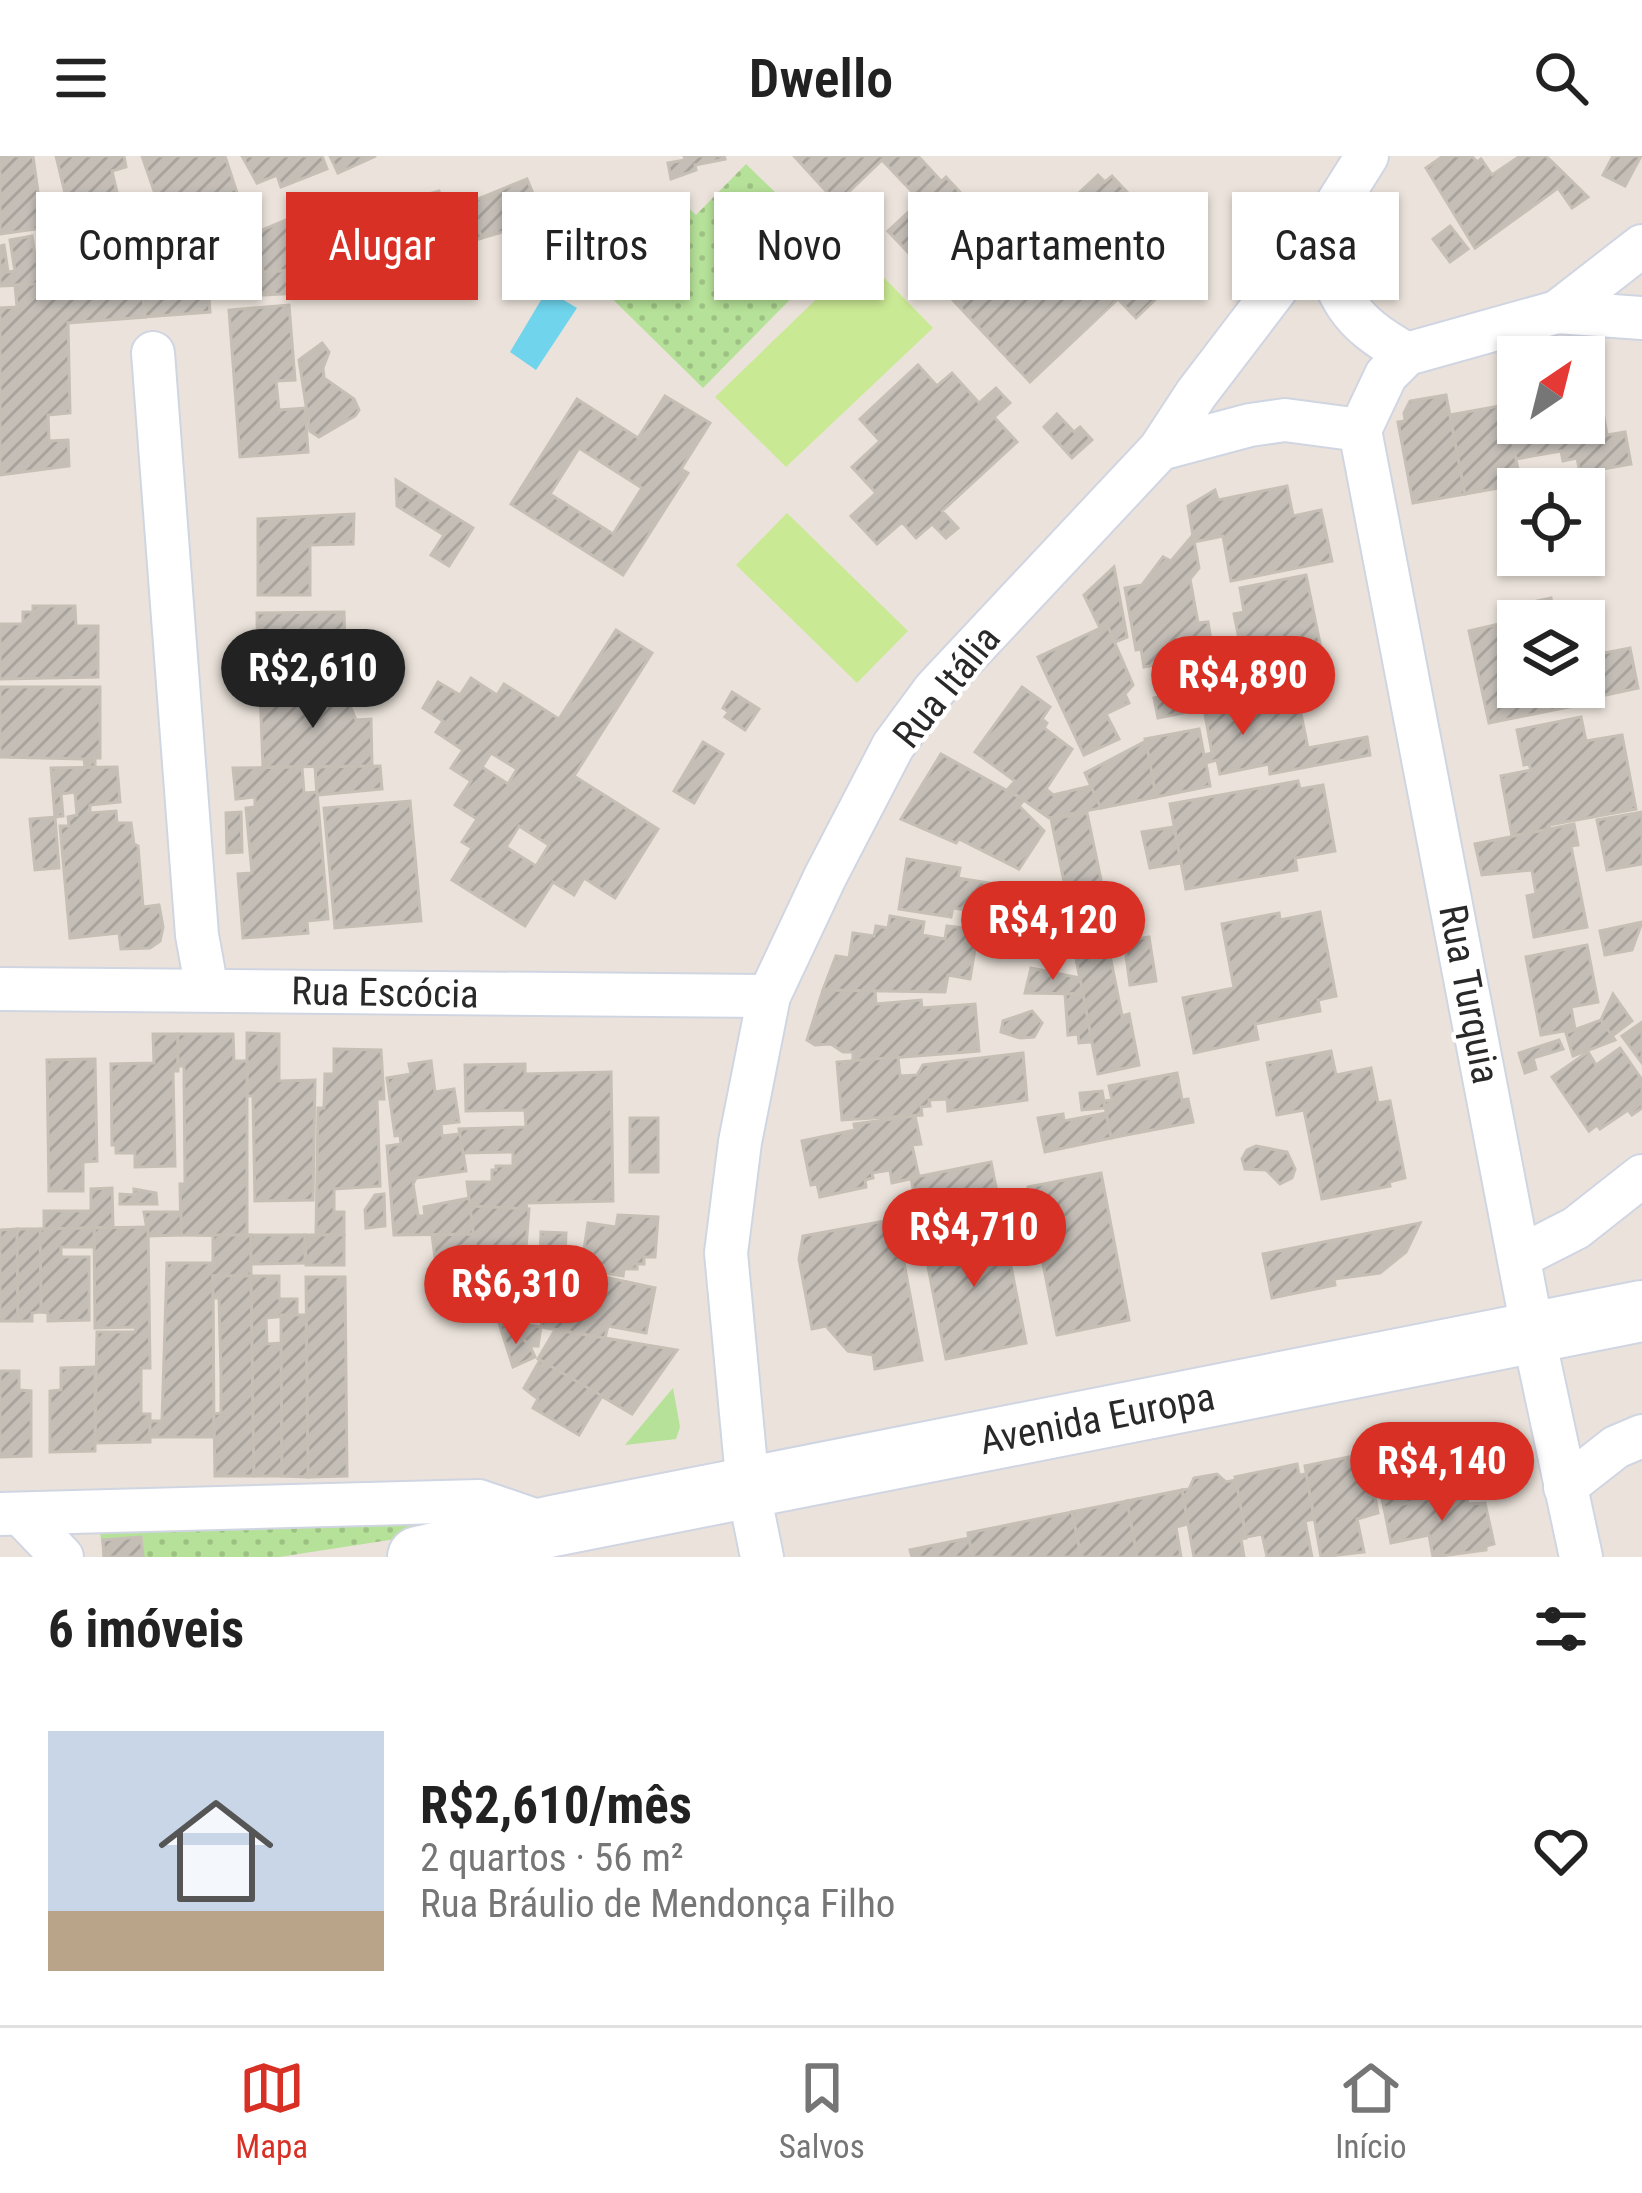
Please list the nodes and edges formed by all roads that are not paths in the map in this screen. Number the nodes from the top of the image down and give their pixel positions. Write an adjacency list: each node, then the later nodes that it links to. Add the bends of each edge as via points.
1 (1367, 156): 2 (street, Rua Itália)
2 (1344, 192)
3 (1642, 246): 6 (street)
4 (1268, 300): 11 (street, Rua Itália)
5 (1342, 300): 9 (street, via 1372,334)
6 (1557, 312): 7 (street); 9 (street)
7 (1642, 318)
8 (153, 352): 13 (street)
9 (1407, 353): 10 (street, via 1374,395)
10 (1360, 430): 11 (street, via 1286,420); 16 (street, Rua Turquia)
11 (1160, 449): 14 (street, Rua Itália, via 935,689 893,746)
12 (0, 989): 13 (street, Rua Escócia)
13 (207, 990): 14 (street, Rua Escócia)
14 (769, 996): 21 (street, Rua Itália, via 726,1253)
15 (1642, 1177): 16 (street, via 1576,1228)
16 (1519, 1257): 18 (street, Rua Turquia)
17 (1642, 1311): 18 (main road, Avenida Europa)
18 (1533, 1334): 20 (street, Rua Turquia); 21 (main road, Avenida Europa)
19 (1642, 1436): 20 (street)
20 (1565, 1487): 27 (street, Rua Turquia)
21 (748, 1488): 23 (main road, Avenida Europa); 26 (street, Rua Itália)
22 (11, 1514): 23 (street, via 479,1501); 24 (street)
23 (553, 1526): 25 (main road, Avenida Europa)
24 (62, 1557)
25 (418, 1557)
26 (762, 1557)
27 (1582, 1557)

